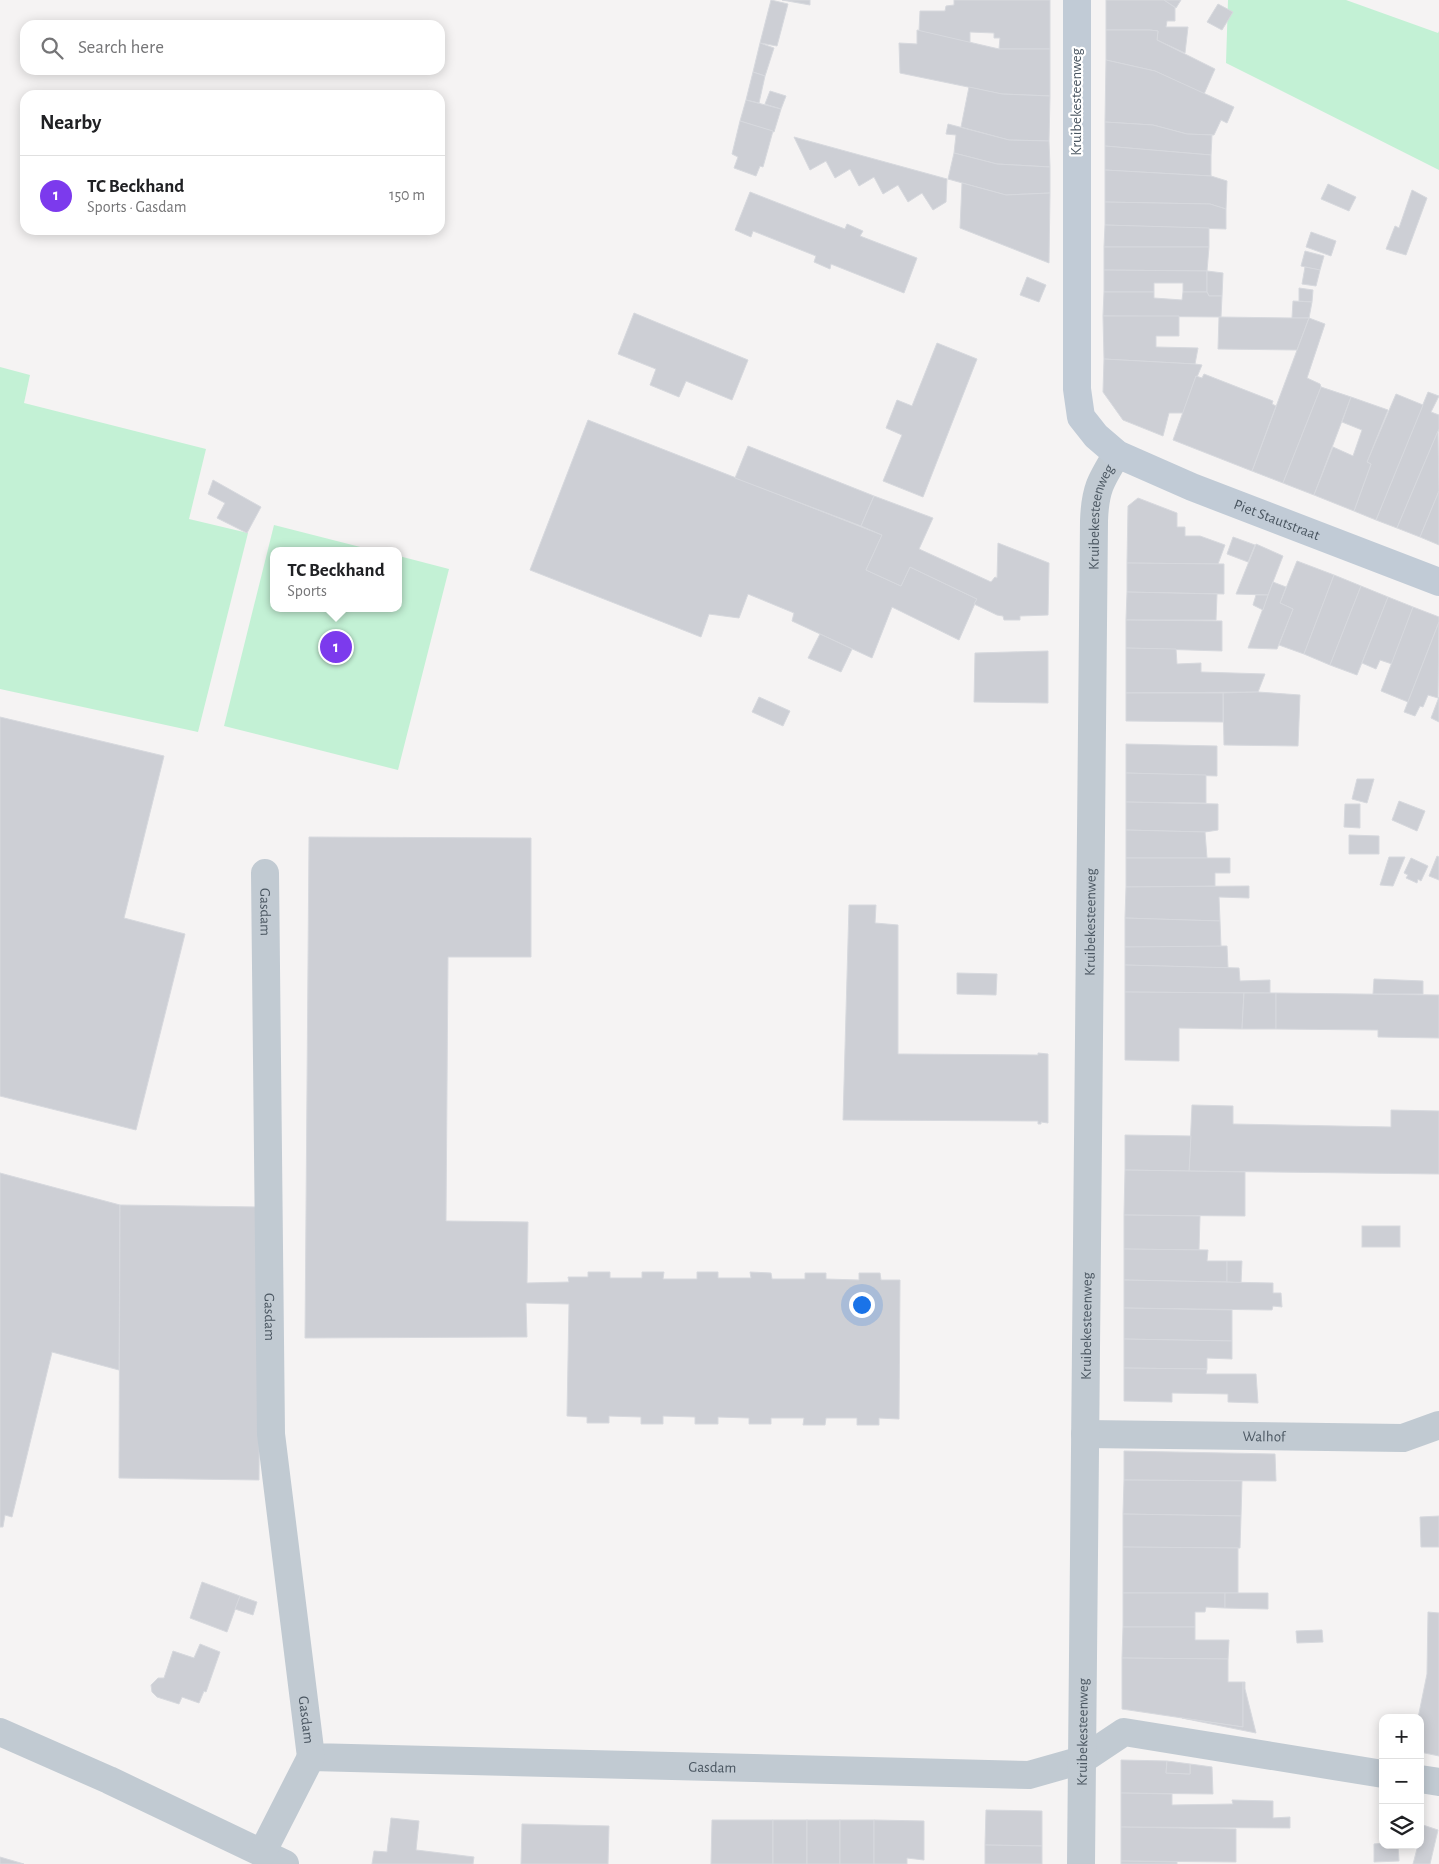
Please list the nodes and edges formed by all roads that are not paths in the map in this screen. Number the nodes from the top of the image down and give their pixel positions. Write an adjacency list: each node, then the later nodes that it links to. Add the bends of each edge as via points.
1 (1077, 0): 2 (street, Kruibekesteenweg, via 1077,389 1081,417)
2 (1117, 454): 3 (street, Piet Stautstraat, via 1192,487); 6 (street, Kruibekesteenweg, via 1101,480 1094,506)
3 (1439, 582)
4 (265, 873): 8 (street, Gasdam, via 271,1434)
5 (1439, 1425): 6 (street, Walhof, via 1403,1438)
6 (1085, 1434): 9 (street, Kruibekesteenweg)
7 (0, 1732): 13 (street, Gasdam, via 110,1780)
8 (311, 1757): 9 (street, Gasdam, via 1029,1775); 13 (street, Gasdam)
9 (1082, 1760): 10 (street, via 1124,1732); 14 (street, Kruibekesteenweg)
10 (1379, 1773)
11 (1424, 1780): 12 (street)
12 (1439, 1782)
13 (273, 1859)
14 (1081, 1864)

